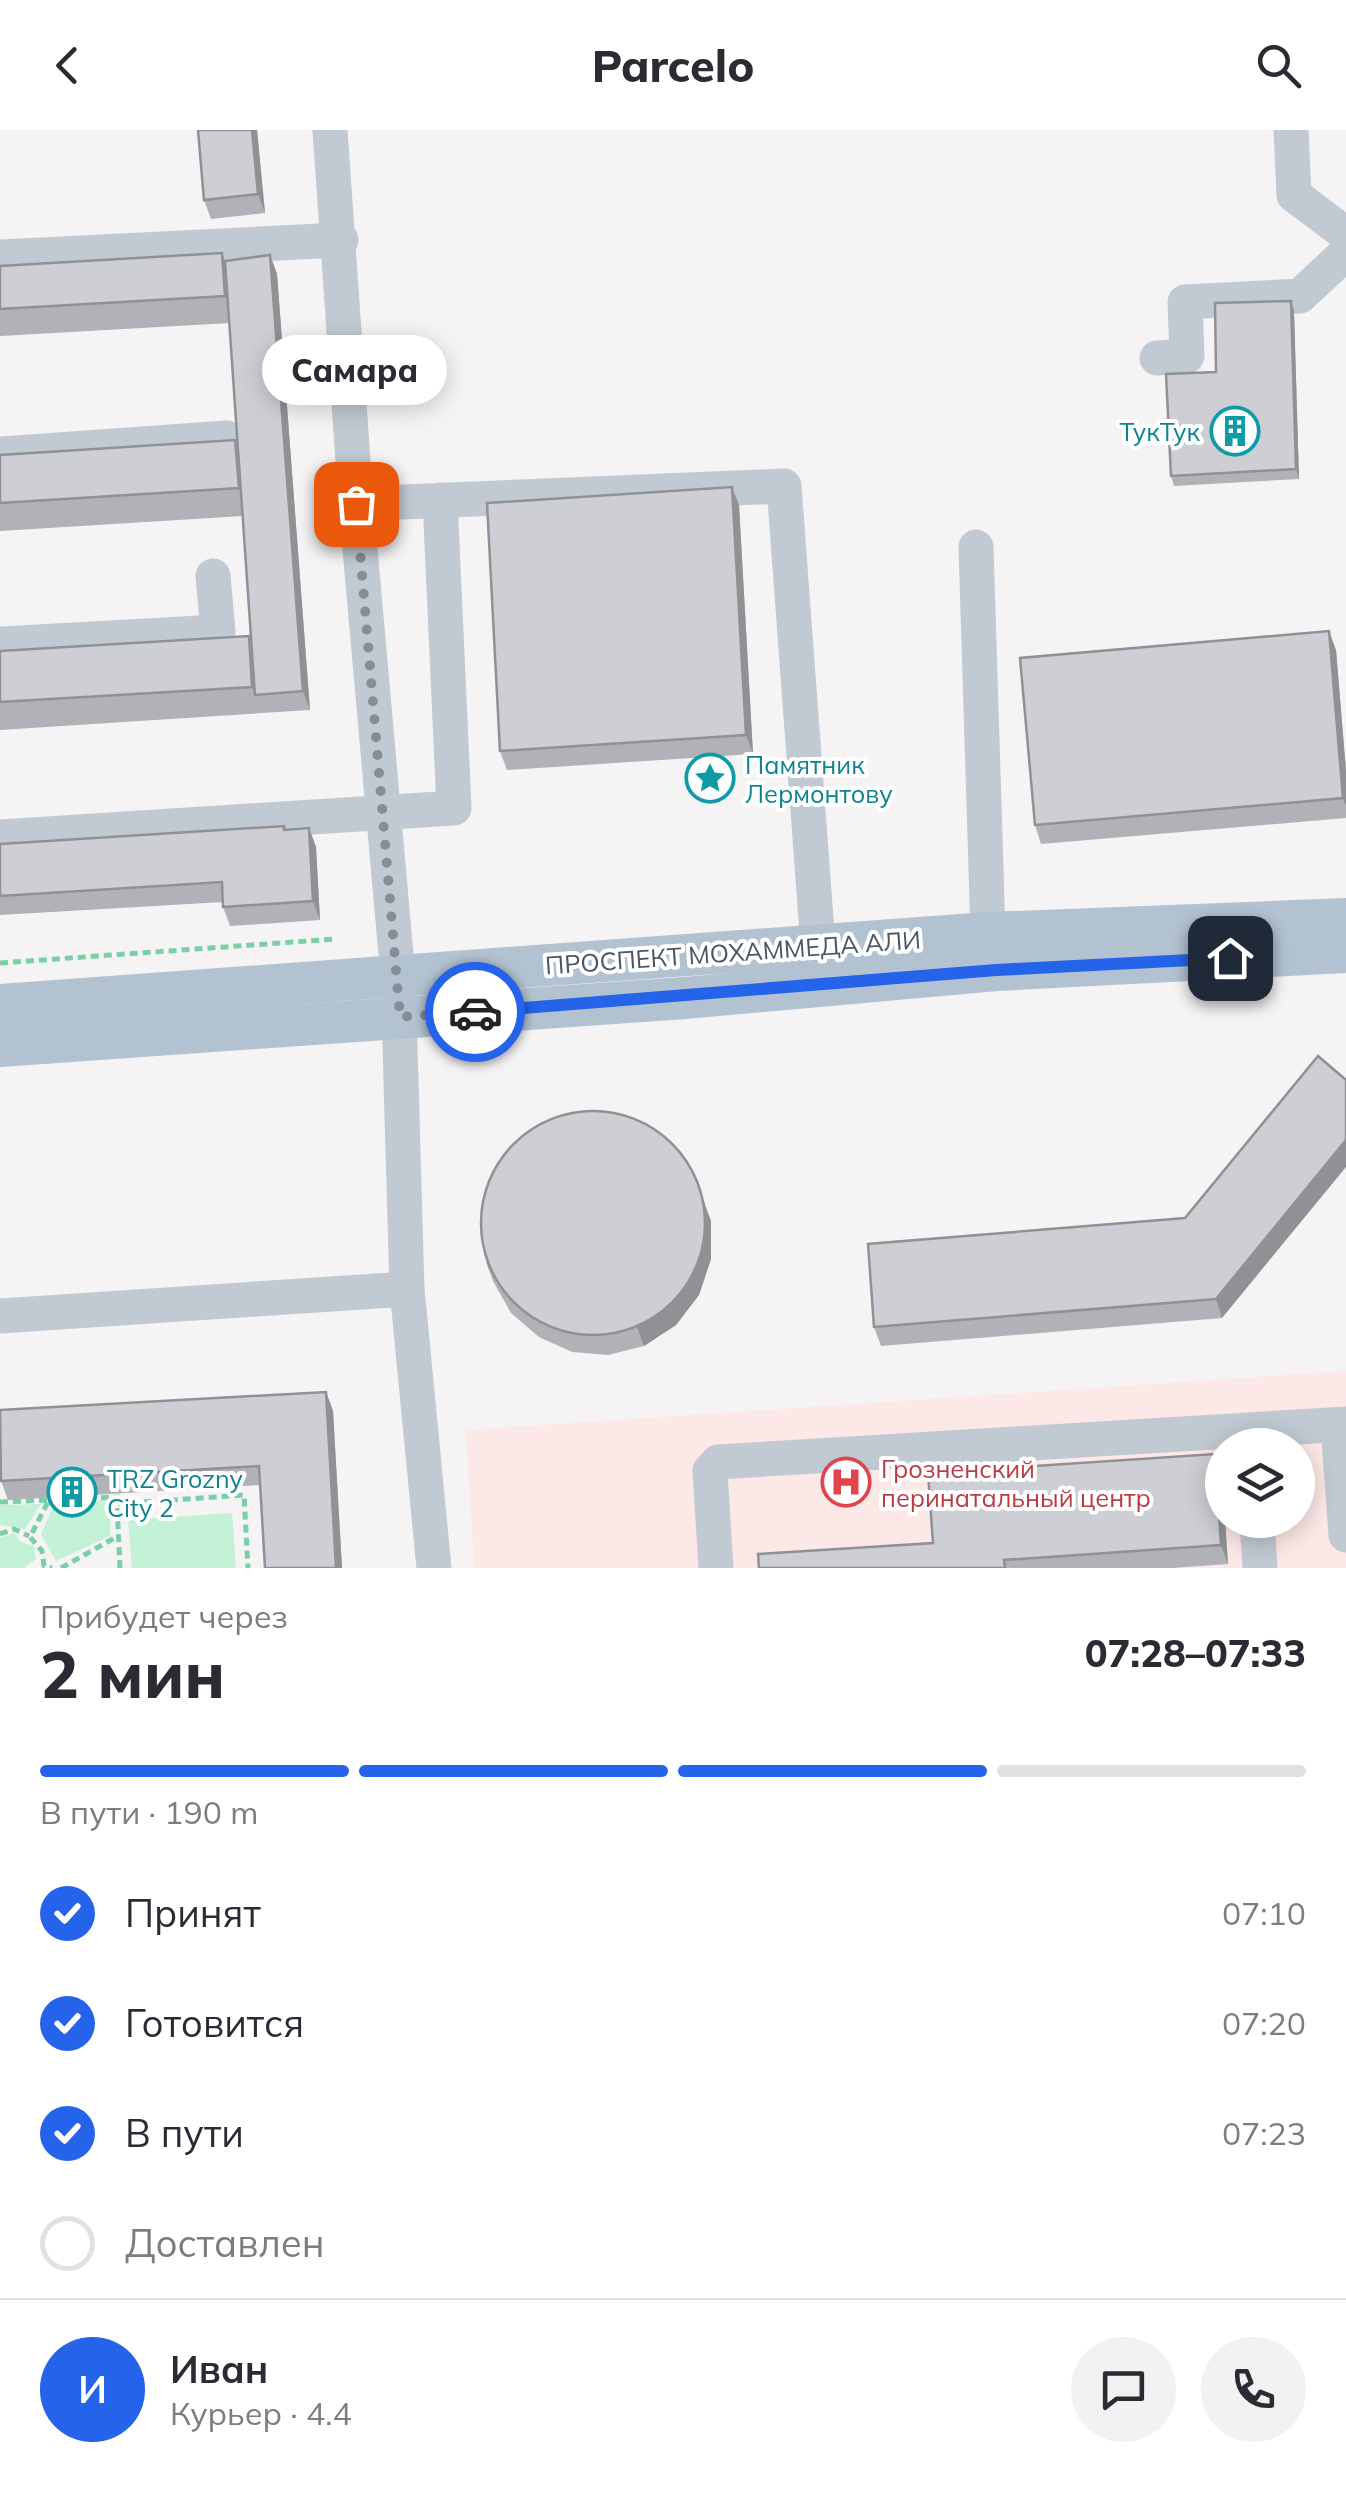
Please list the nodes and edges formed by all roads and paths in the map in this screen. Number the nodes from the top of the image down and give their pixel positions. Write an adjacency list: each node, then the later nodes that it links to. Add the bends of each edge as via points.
1 (330, 130): 4 (street)
2 (1291, 130): 3 (street, via 1294,196)
3 (1346, 234)
4 (341, 240): 6 (street); 11 (street)
5 (1346, 253): 7 (street, via 1300,296 1185,302 1187,356)
6 (0, 257)
7 (1157, 358)
8 (227, 438): 9 (street)
9 (0, 454)
10 (440, 500): 11 (street); 15 (street, via 454,808); 20 (street, via 784,486)
11 (356, 504): 15 (street)
12 (976, 547): 18 (street)
13 (213, 576): 14 (street, via 218,632)
14 (0, 644)
15 (381, 813): 16 (street); 23 (street)
16 (0, 837)
17 (1346, 920): 18 (main road, ПРОСПЕКТ МОХАММЕДА АЛИ)
18 (988, 933): 20 (main road, ПРОСПЕКТ МОХАММЕДА АЛИ)
19 (336, 938): 22 (path)
20 (818, 946): 23 (main road, ПРОСПЕКТ МОХАММЕДА АЛИ)
21 (1346, 952): 23 (main road, ПРОСПЕКТ МОХАММЕДА АЛИ)
22 (0, 963)
23 (399, 997): 24 (main road, ПРОСПЕКТ МОХАММЕДА АЛИ); 25 (main road, ПРОСПЕКТ МОХАММЕДА АЛИ); 26 (street)
24 (0, 1005)
25 (0, 1046)
26 (406, 1289): 27 (street); 43 (street)
27 (0, 1316)
28 (1342, 1424): 29 (street); 35 (street)
29 (1315, 1428)
30 (1205, 1440): 44 (street, via 718,1462 710,1470)
31 (48, 1500): 32 (path); 33 (path, via 118,1497); 37 (path)
32 (0, 1502)
33 (117, 1504): 36 (path); 42 (path, via 244,1495)
34 (0, 1534): 37 (path, via 14,1528)
35 (1346, 1535)
36 (118, 1536): 40 (path); 41 (path)
37 (30, 1537): 39 (path)
38 (1258, 1538): 45 (street)
39 (46, 1567)
40 (61, 1568)
41 (120, 1568)
42 (248, 1568)
43 (434, 1568)
44 (716, 1568)
45 (1260, 1568)

